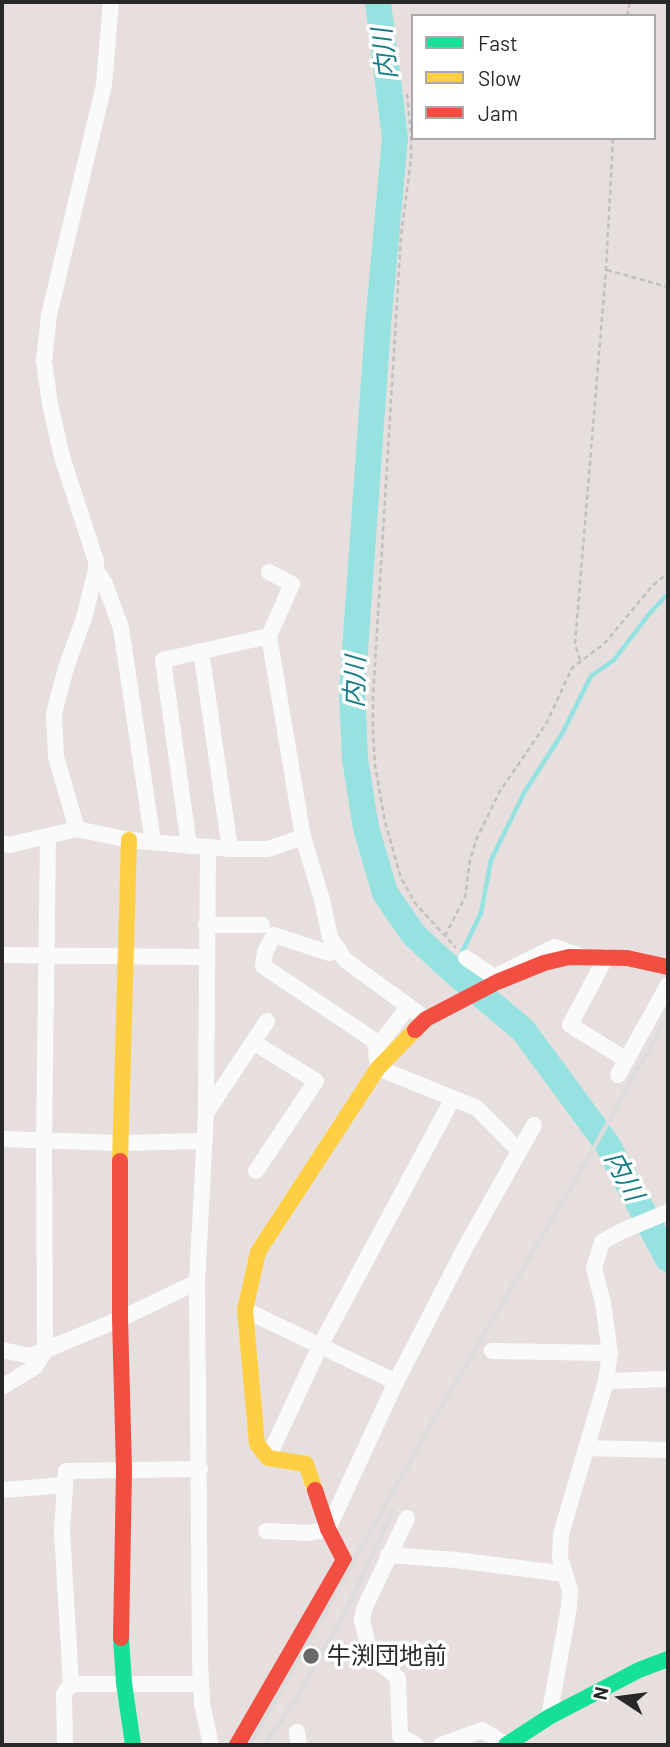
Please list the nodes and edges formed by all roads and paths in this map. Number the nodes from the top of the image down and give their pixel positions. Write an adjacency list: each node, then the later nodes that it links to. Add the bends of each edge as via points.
1 (111, 2): 6 (street, via 104,85 49,315 44,361 62,457)
2 (407, 94): 23 (path, via 411,159 401,236 373,732 385,822 401,878 415,903)
3 (613, 140): 4 (path)
4 (606, 270): 5 (path); 11 (path, via 575,645)
5 (668, 287)
6 (96, 570): 12 (street, via 54,713 56,757); 16 (street, via 121,628)
7 (269, 572): 9 (street, via 292,584)
8 (667, 575): 11 (path, via 652,586 604,643)
9 (269, 636): 10 (street); 14 (street)
10 (201, 651): 18 (street, via 163,660); 20 (street)
11 (580, 660): 23 (path, via 536,740 500,790 473,849 465,897)
12 (77, 829): 13 (street); 15 (street)
13 (48, 835): 17 (street); 27 (street)
14 (303, 837): 20 (street, via 268,849); 25 (street, via 330,937)
15 (128, 840): 16 (street); 28 (street)
16 (153, 842): 18 (street)
17 (2, 843)
18 (189, 846): 19 (street)
19 (208, 848): 20 (street); 21 (street)
20 (230, 849)
21 (206, 925): 22 (street); 30 (street)
22 (261, 925)
23 (445, 936): 24 (path)
24 (452, 944)
25 (339, 950): 35 (street, via 345,960); 39 (street, via 329,953 274,935 263,966 375,1041)
26 (2, 954): 27 (street)
27 (46, 955): 28 (street); 45 (street)
28 (125, 956): 30 (street); 47 (street)
29 (583, 956): 31 (street); 32 (street, via 555,947 495,977); 36 (street, via 544,963)
30 (205, 957): 42 (street)
31 (606, 957): 33 (street); 34 (street, via 570,1025 623,1067)
32 (466, 958)
33 (668, 967)
34 (668, 985)
35 (408, 1007): 36 (street); 39 (street)
36 (426, 1019): 40 (street)
37 (267, 1021): 38 (street)
38 (253, 1042): 42 (street); 49 (street, via 316,1081)
39 (376, 1049): 40 (street)
40 (378, 1068): 41 (street); 52 (street, via 258,1252)
41 (453, 1098): 48 (street, via 477,1108); 54 (street)
42 (206, 1113): 46 (street)
43 (534, 1125): 48 (street)
44 (2, 1139): 45 (street)
45 (44, 1141): 47 (street); 56 (street)
46 (204, 1141): 47 (street); 51 (street)
47 (120, 1143): 53 (street)
48 (519, 1151): 61 (street)
49 (256, 1171)
50 (666, 1212): 58 (street, via 602,1242 594,1268)
51 (198, 1282): 53 (street); 66 (street)
52 (245, 1310): 54 (street); 65 (street, via 257,1444)
53 (120, 1319): 56 (street); 67 (street)
54 (320, 1346): 61 (street); 65 (street)
55 (2, 1350): 56 (street, via 32,1356)
56 (44, 1350): 62 (street, via 35,1367)
57 (492, 1351): 58 (street)
58 (610, 1353): 60 (street)
59 (668, 1379): 60 (street)
60 (606, 1381): 63 (street)
61 (396, 1382): 71 (street)
62 (2, 1387)
63 (586, 1448): 64 (street); 74 (street, via 561,1534)
64 (668, 1450)
65 (268, 1458): 71 (street, via 306,1464)
66 (200, 1469): 67 (street); 78 (street)
67 (124, 1470): 68 (street, via 66,1471); 76 (street)
68 (65, 1485): 69 (street); 77 (street, via 62,1531)
69 (4, 1490)
70 (407, 1518): 73 (street)
71 (328, 1529): 72 (street); 83 (street, via 344,1560)
72 (266, 1531)
73 (388, 1555): 74 (street); 84 (street, via 362,1620 369,1649 398,1678 400,1737)
74 (565, 1574): 79 (street, via 569,1606)
75 (668, 1659): 79 (street)
76 (124, 1683): 77 (street); 78 (street); 81 (street)
77 (71, 1684): 80 (street, via 64,1694)
78 (201, 1684): 82 (street)
79 (549, 1717): 86 (street)
80 (65, 1745)
81 (133, 1745)
82 (211, 1745)
83 (237, 1745)
84 (416, 1745)
85 (441, 1745): 86 (street, via 482,1730)
86 (506, 1745)

